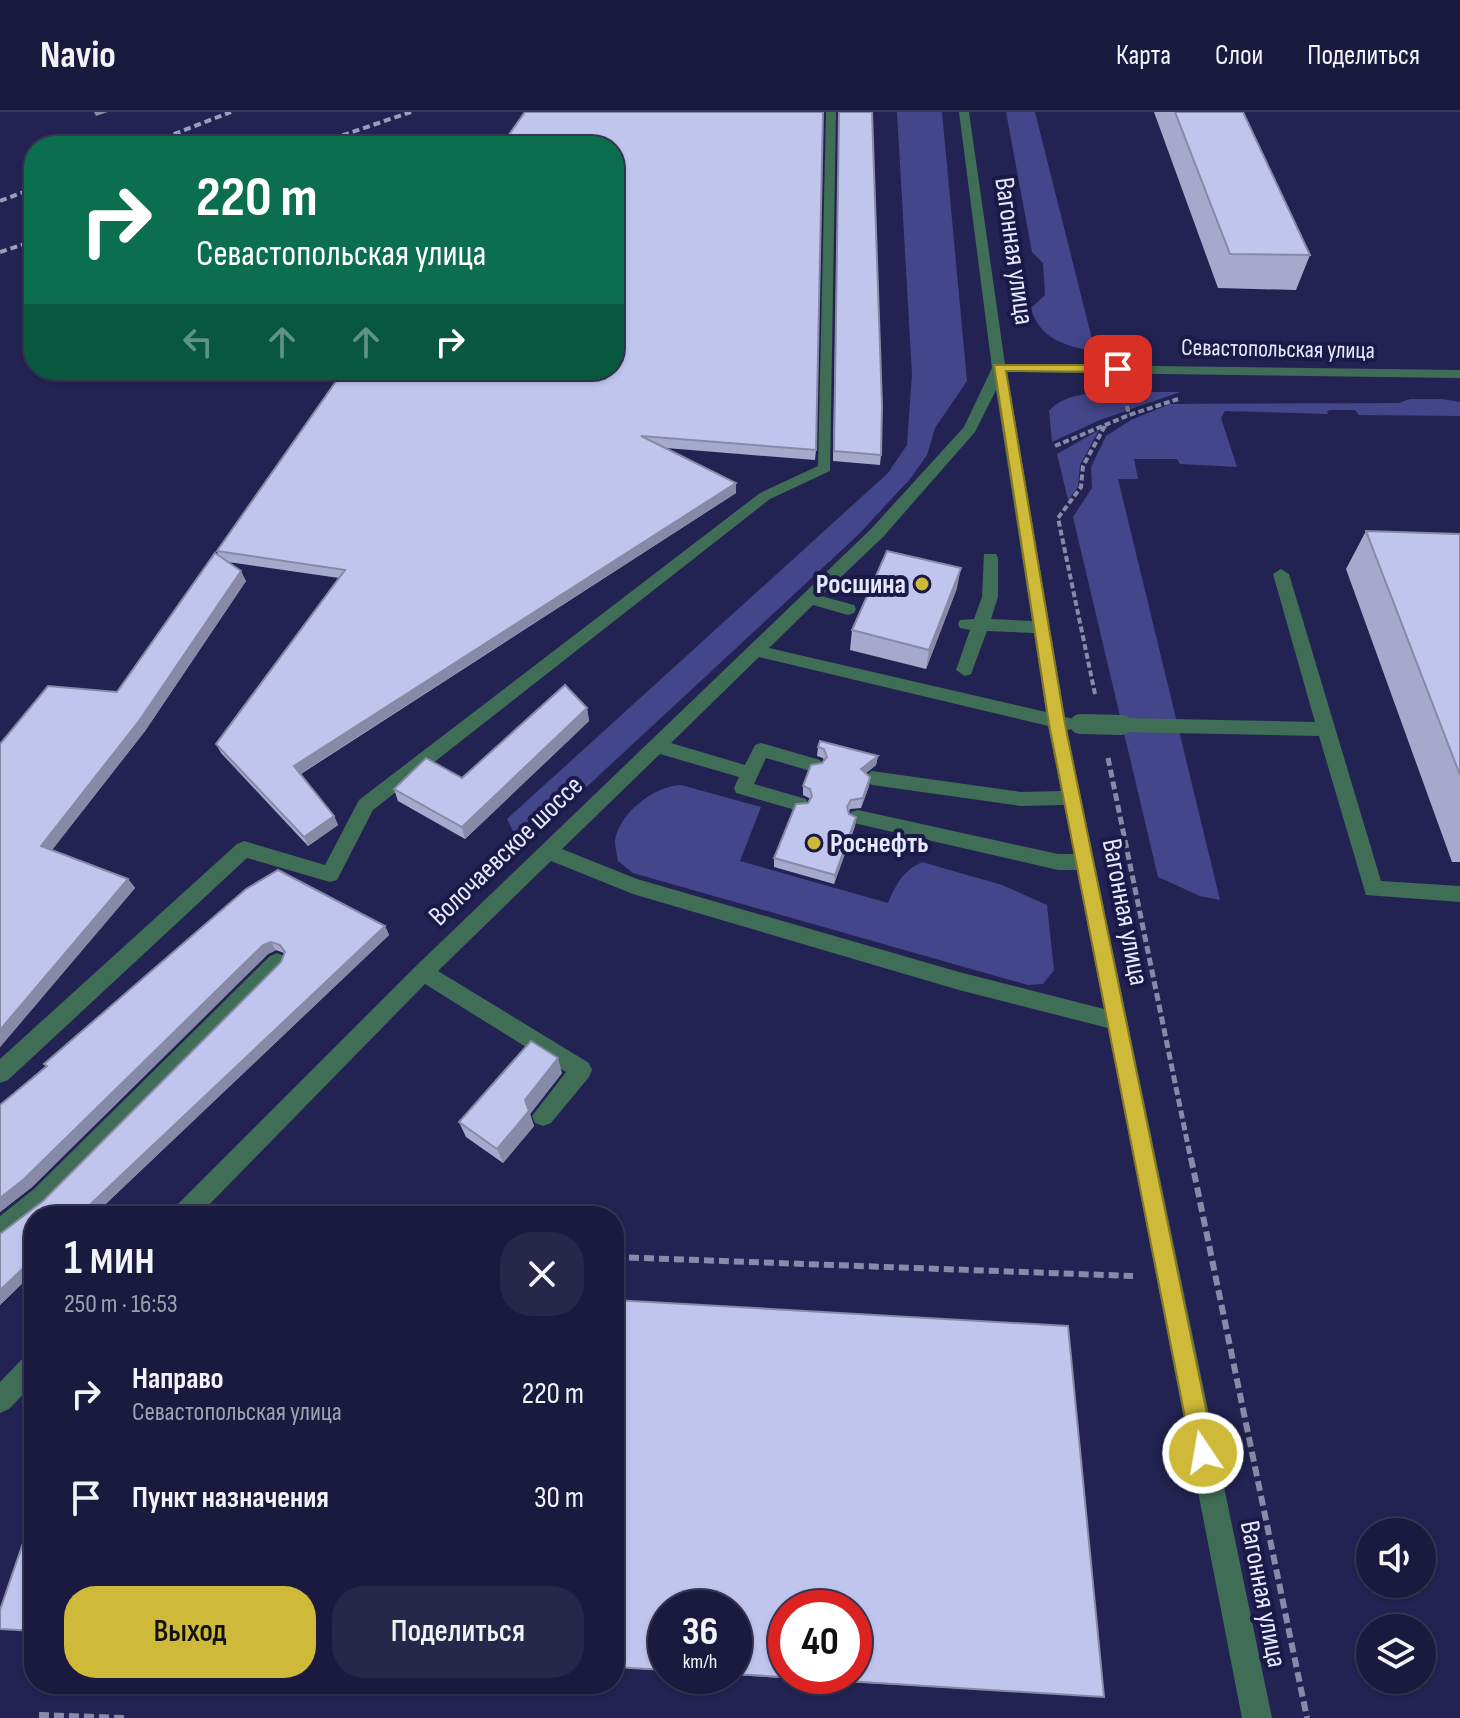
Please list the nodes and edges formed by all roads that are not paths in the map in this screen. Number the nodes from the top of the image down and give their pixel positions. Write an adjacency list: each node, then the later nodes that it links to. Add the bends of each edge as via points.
1 (831, 112): 28 (street, via 825,468 765,496 366,805 330,874 244,849)
2 (964, 112): 3 (street, Вагонная улица)
3 (999, 368): 4 (street, Севастопольская улица); 7 (street, Волочаевское шоссе, via 970,429); 10 (street, Вагонная улица)
4 (1460, 374)
5 (990, 558): 9 (street, via 990,597)
6 (1281, 574): 14 (street)
7 (811, 599): 8 (street); 11 (street, Волочаевское шоссе)
8 (848, 609)
9 (973, 624): 10 (street); 12 (street)
10 (1040, 627): 13 (street, Вагонная улица)
11 (757, 651): 13 (street); 15 (street, Волочаевское шоссе)
12 (965, 670)
13 (1069, 724): 14 (street, bridge); 19 (street, Вагонная улица)
14 (1325, 729): 24 (street, via 1373,889)
15 (658, 746): 17 (street); 22 (street, Волочаевское шоссе)
16 (814, 765): 17 (street, via 761,750)
17 (750, 773): 20 (street, via 743,788)
18 (872, 778): 19 (street, via 1021,799)
19 (1072, 798): 23 (street, Вагонная улица)
20 (799, 804)
21 (858, 817): 23 (street, via 1058,862)
22 (549, 852): 26 (street, Волочаевское шоссе); 27 (street, via 633,886)
23 (1084, 862): 27 (street, Вагонная улица)
24 (1460, 894)
25 (277, 962): 30 (street)
26 (423, 972): 29 (street, via 581,1070); 31 (street, Волочаевское шоссе)
27 (1115, 1021): 36 (street, Вагонная улица)
28 (0, 1073)
29 (543, 1116)
30 (31, 1206)
31 (192, 1206)
32 (24, 1212): 33 (street)
33 (0, 1231)
34 (24, 1375): 35 (street)
35 (0, 1400)
36 (1257, 1718)

